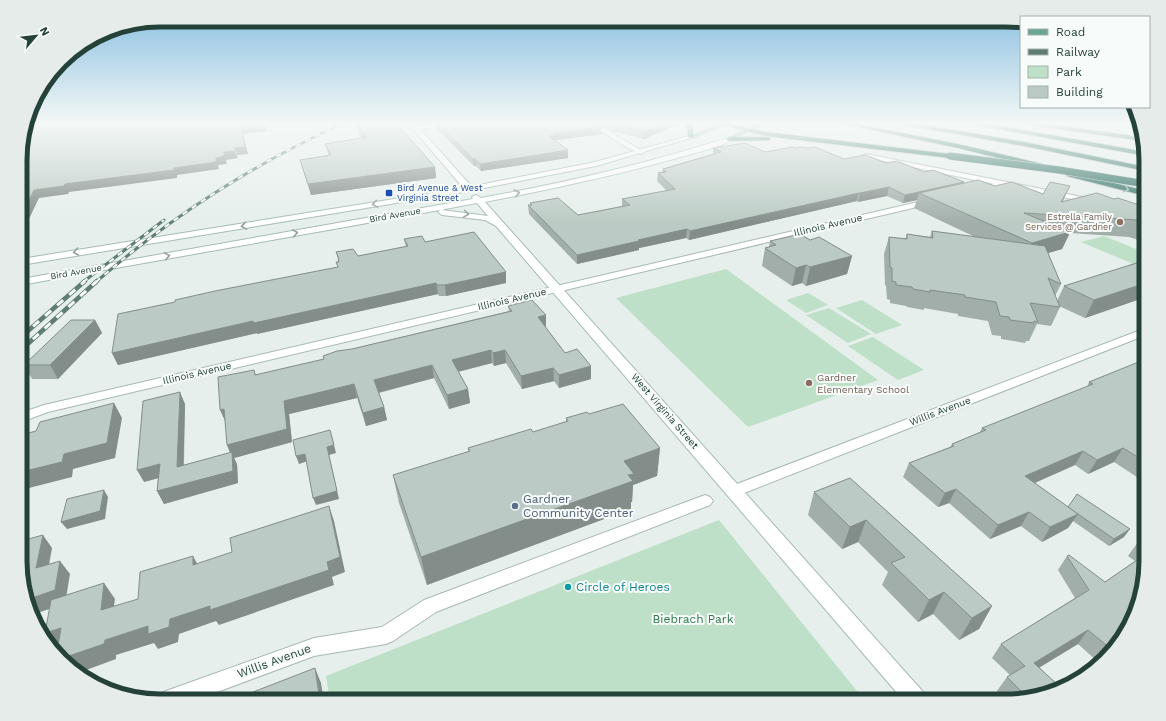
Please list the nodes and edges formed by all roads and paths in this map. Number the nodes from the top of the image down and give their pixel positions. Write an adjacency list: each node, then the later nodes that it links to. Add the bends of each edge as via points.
1 (440, 157): 11 (street, West Virginia Street)
2 (624, 157): 11 (street, Bird Avenue)
3 (678, 157): 15 (street, Bird Avenue, one-way to 3)
4 (869, 157): 9 (street)
5 (955, 157): 10 (highway, bridge)
6 (1002, 157): 13 (highway, one-way to 13)
7 (1086, 157): 8 (highway)
8 (1139, 168)
9 (1005, 183): 12 (street); 16 (street)
10 (1139, 183)
11 (468, 189): 15 (street, West Virginia Street); 19 (street, Bird Avenue, one-way to 19)
12 (970, 192)
13 (1139, 192)
14 (940, 199): 21 (street, Illinois Avenue)
15 (479, 200): 17 (street, Bird Avenue); 18 (street, West Virginia Street)
16 (1098, 203)
17 (413, 212): 18 (street, one-way to 18, via 463,213 487,218); 20 (street, Bird Avenue, one-way to 17)
18 (500, 225): 21 (street, West Virginia Street)
19 (27, 261)
20 (27, 281)
21 (557, 289): 23 (street, Illinois Avenue, via 44,409); 24 (street, West Virginia Street)
22 (1139, 334): 24 (street, Willis Avenue)
23 (27, 416)
24 (734, 491): 27 (street, West Virginia Street)
25 (705, 502): 26 (street, Willis Avenue, via 430,606 386,634 314,647)
26 (185, 694)
27 (912, 694)

